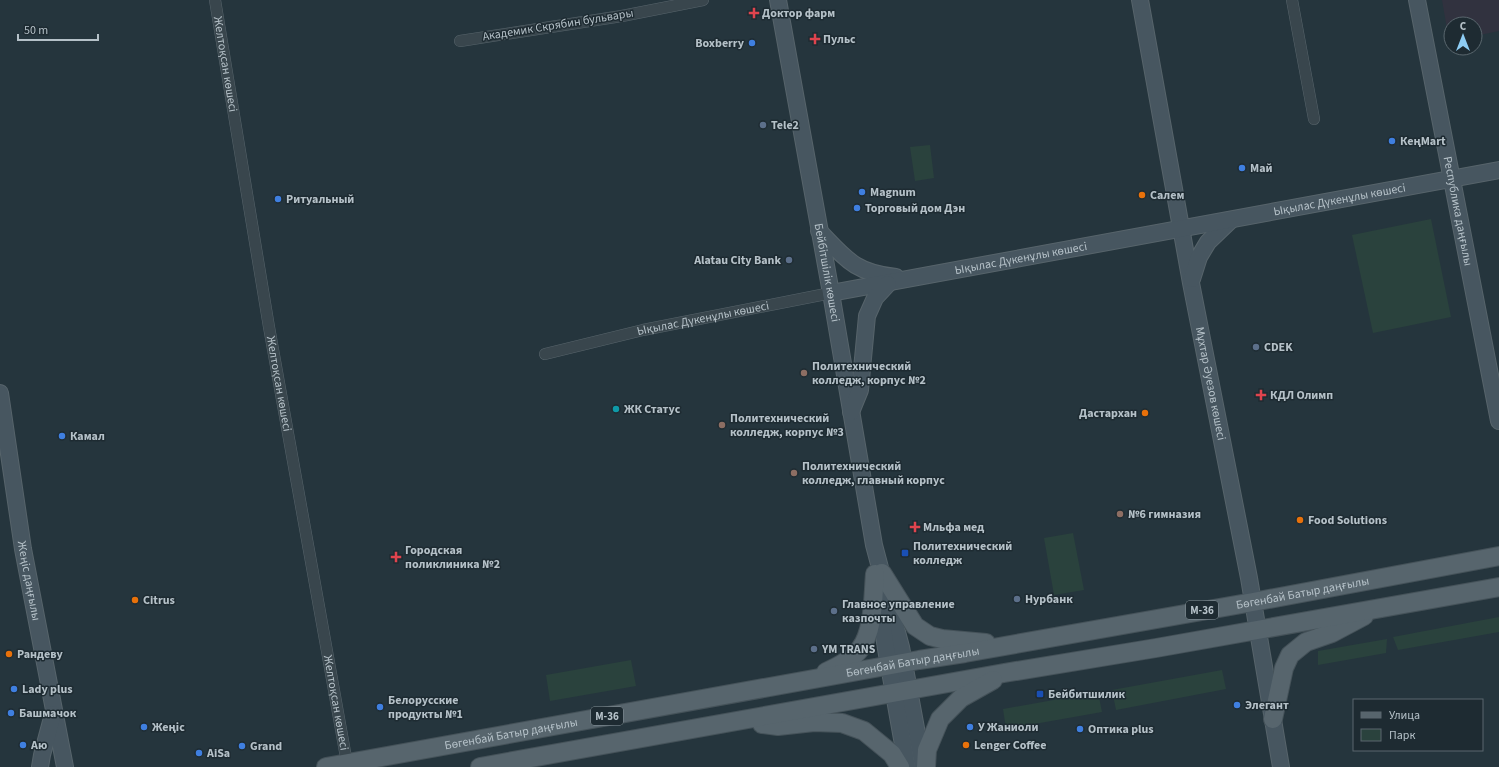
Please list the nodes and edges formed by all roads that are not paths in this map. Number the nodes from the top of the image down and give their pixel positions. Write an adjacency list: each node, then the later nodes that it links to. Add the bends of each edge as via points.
1 (215, 0): 36 (street, Желтоқсан көшесі)
2 (703, 0): 7 (street, Академик Скрябин бульвары, via 622,16)
3 (778, 0): 13 (main road, Бейбітшілік көшесі)
4 (1140, 0): 12 (main road, Мұхтар Әуезов көшесі)
5 (1292, 0): 8 (street)
6 (1417, 0): 10 (main road, Республика даңғылы)
7 (460, 41)
8 (1314, 119)
9 (1499, 170): 10 (main road, Ықылас Дүкенұлы көшесі)
10 (1453, 179): 11 (main road, Ықылас Дүкенұлы көшесі); 21 (main road, Республика даңғылы)
11 (1232, 220): 12 (main road, Ықылас Дүкенұлы көшесі); 15 (main road, via 1208,242 1199,257)
12 (1182, 229): 14 (main road, Ықылас Дүкенұлы көшесі); 15 (main road, Мұхтар Әуезов көшесі)
13 (819, 231): 14 (main road, via 846,259 861,270 878,275); 17 (main road, Бейбітшілік көшесі)
14 (913, 279): 16 (main road, Ықылас Дүкенұлы көшесі)
15 (1191, 283): 25 (main road, Мұхтар Әуезов көшесі)
16 (888, 284): 17 (main road, Ықылас Дүкенұлы көшесі); 20 (main road, via 875,298 867,316 860,390)
17 (831, 293): 18 (street, Ықылас Дүкенұлы көшесі, via 643,330); 20 (main road, Бейбітшілік көшесі)
18 (545, 354)
19 (0, 393): 33 (main road, Жеңіс даңғылы, via 23,549)
20 (851, 412): 23 (main road, Бейбітшілік көшесі)
21 (1499, 421)
22 (1499, 556): 25 (main road, Бөгенбай Батыр даңғылы / M-36)
23 (878, 573): 28 (main road, via 915,626 930,636); 29 (main road, Бейбітшілік көшесі, via 901,646); 31 (main road, via 868,633 859,650 840,666)
24 (1499, 587): 26 (main road, M-36)
25 (1253, 602): 27 (main road, Мұхтар Әуезов көшесі); 28 (main road, Бөгенбай Батыр даңғылы / M-36)
26 (1380, 608): 27 (main road, M-36); 34 (main road, via 1332,633 1306,642 1290,655 1284,668)
27 (1258, 629): 30 (main road, M-36); 34 (main road, Мұхтар Әуезов көшесі)
28 (1007, 645): 29 (main road, Бөгенбай Батыр даңғылы / M-36)
29 (896, 664): 31 (main road, Бөгенбай Батыр даңғылы / M-36); 32 (main road, Бейбітшілік көшесі)
30 (1004, 673): 32 (main road, M-36); 44 (main road, via 961,698 940,719 927,750)
31 (812, 679): 36 (main road, Бөгенбай Батыр даңғылы / M-36)
32 (902, 692): 35 (main road, M-36); 42 (main road, Бейбітшілік көшесі); 43 (main road, Бейбітшілік көшесі)
33 (54, 709): 37 (main road); 38 (main road, Жеңіс даңғылы)
34 (1272, 719): 45 (main road, Мұхтар Әуезов көшесі)
35 (742, 720): 40 (main road, M-36); 41 (main road, via 778,726 814,722 842,723 864,731 892,754)
36 (347, 765): 39 (main road, Бөгенбай Батыр даңғылы / M-36)
37 (40, 767)
38 (65, 767)
39 (326, 767)
40 (480, 767)
41 (900, 767)
42 (907, 767)
43 (923, 767)
44 (926, 767)
45 (1281, 767)

